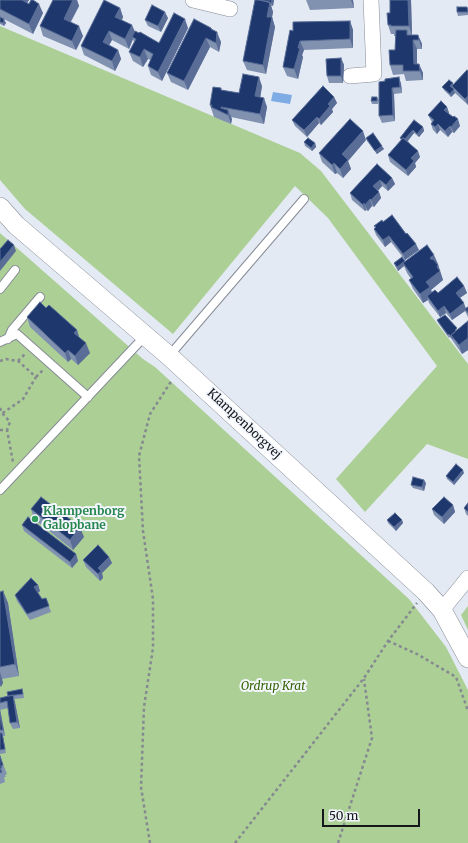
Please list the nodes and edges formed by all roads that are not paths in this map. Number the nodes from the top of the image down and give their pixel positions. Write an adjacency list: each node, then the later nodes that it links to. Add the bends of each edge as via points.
1 (193, 0): 3 (street)
2 (371, 0): 4 (street, via 374,74)
3 (230, 9)
4 (350, 76)
5 (304, 198): 12 (lane)
6 (0, 207): 10 (street, Klampenborgvej, via 16,225)
7 (15, 270): 8 (lane)
8 (0, 289)
9 (40, 297): 11 (lane)
10 (145, 336): 12 (street, Klampenborgvej); 13 (lane)
11 (4, 340): 13 (lane, via 17,334)
12 (175, 361): 16 (street, Klampenborgvej, via 426,592)
13 (88, 397): 14 (lane)
14 (0, 490)
15 (468, 578): 16 (street)
16 (442, 610): 17 (street, Klampenborgvej)
17 (468, 658)

